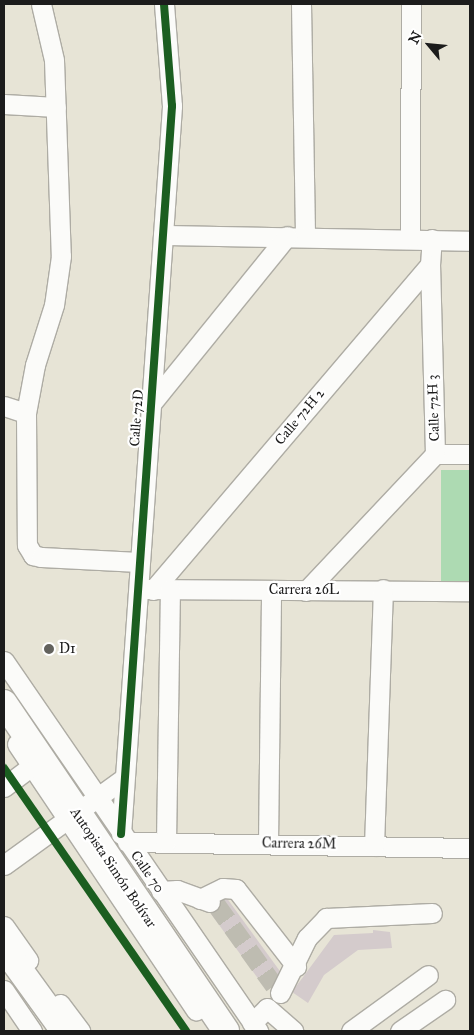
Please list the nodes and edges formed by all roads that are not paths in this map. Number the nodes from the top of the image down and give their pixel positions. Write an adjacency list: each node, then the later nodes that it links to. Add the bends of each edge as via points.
1 (41, 4): 6 (street, via 54,60)
2 (164, 4): 7 (street, Calle 72D, via 172,106)
3 (301, 4): 8 (street)
4 (411, 4): 9 (street)
5 (4, 104): 6 (street)
6 (56, 106): 15 (street, via 61,256 54,305 35,365)
7 (163, 235): 8 (street); 13 (street, Calle 72D)
8 (296, 236): 9 (street); 13 (street)
9 (410, 238): 10 (street)
10 (432, 239): 11 (street); 12 (street)
11 (470, 241)
12 (430, 265): 16 (street, Calle 72H 3); 19 (street, Calle 72H 2)
13 (151, 404): 18 (street, Calle 72D)
14 (4, 406): 15 (street)
15 (26, 413): 18 (street, via 27,545 33,555)
16 (435, 454): 17 (street); 22 (street, Calle 72H 3)
17 (470, 454)
18 (140, 562): 19 (street, Calle 72D)
19 (153, 590): 21 (street, Carrera 26L); 28 (street, Calle 72D); 32 (street)
20 (383, 590): 22 (street, Carrera 26L); 23 (street, Carrera 26L); 34 (street)
21 (271, 591): 22 (street, Carrera 26L); 33 (street)
22 (306, 591)
23 (470, 591)
24 (4, 661): 27 (street)
25 (4, 703): 27 (highway, Autopista Simón Bolívar)
26 (4, 725): 27 (street)
27 (43, 757): 29 (street); 30 (highway, Autopista Simón Bolívar)
28 (124, 778): 30 (street); 31 (street, Calle 72D)
29 (4, 787)
30 (80, 812): 31 (street, Calle 70); 36 (street); 51 (street); 52 (highway, Autopista Simón Bolívar)
31 (124, 838): 32 (street, Carrera 26M); 37 (street, Calle 70)
32 (166, 842): 33 (street, Carrera 26M)
33 (268, 843): 34 (street, Carrera 26M)
34 (374, 846): 35 (street, Carrera 26M)
35 (470, 848)
36 (4, 865)
37 (161, 891): 41 (street, via 177,890 208,901 223,888 236,889); 47 (street, Calle 70)
38 (432, 913): 41 (street, via 326,918 307,938)
39 (4, 926): 50 (street)
40 (4, 948): 49 (highway)
41 (296, 966): 45 (street, via 277,989)
42 (428, 975): 54 (street)
43 (4, 990): 46 (street)
44 (445, 1000): 55 (street)
45 (267, 1008): 47 (street); 53 (street)
46 (11, 1016): 48 (street)
47 (255, 1027)
48 (32, 1031)
49 (64, 1031)
50 (80, 1031)
51 (211, 1031)
52 (226, 1031)
53 (293, 1031)
54 (351, 1031)
55 (400, 1031)

